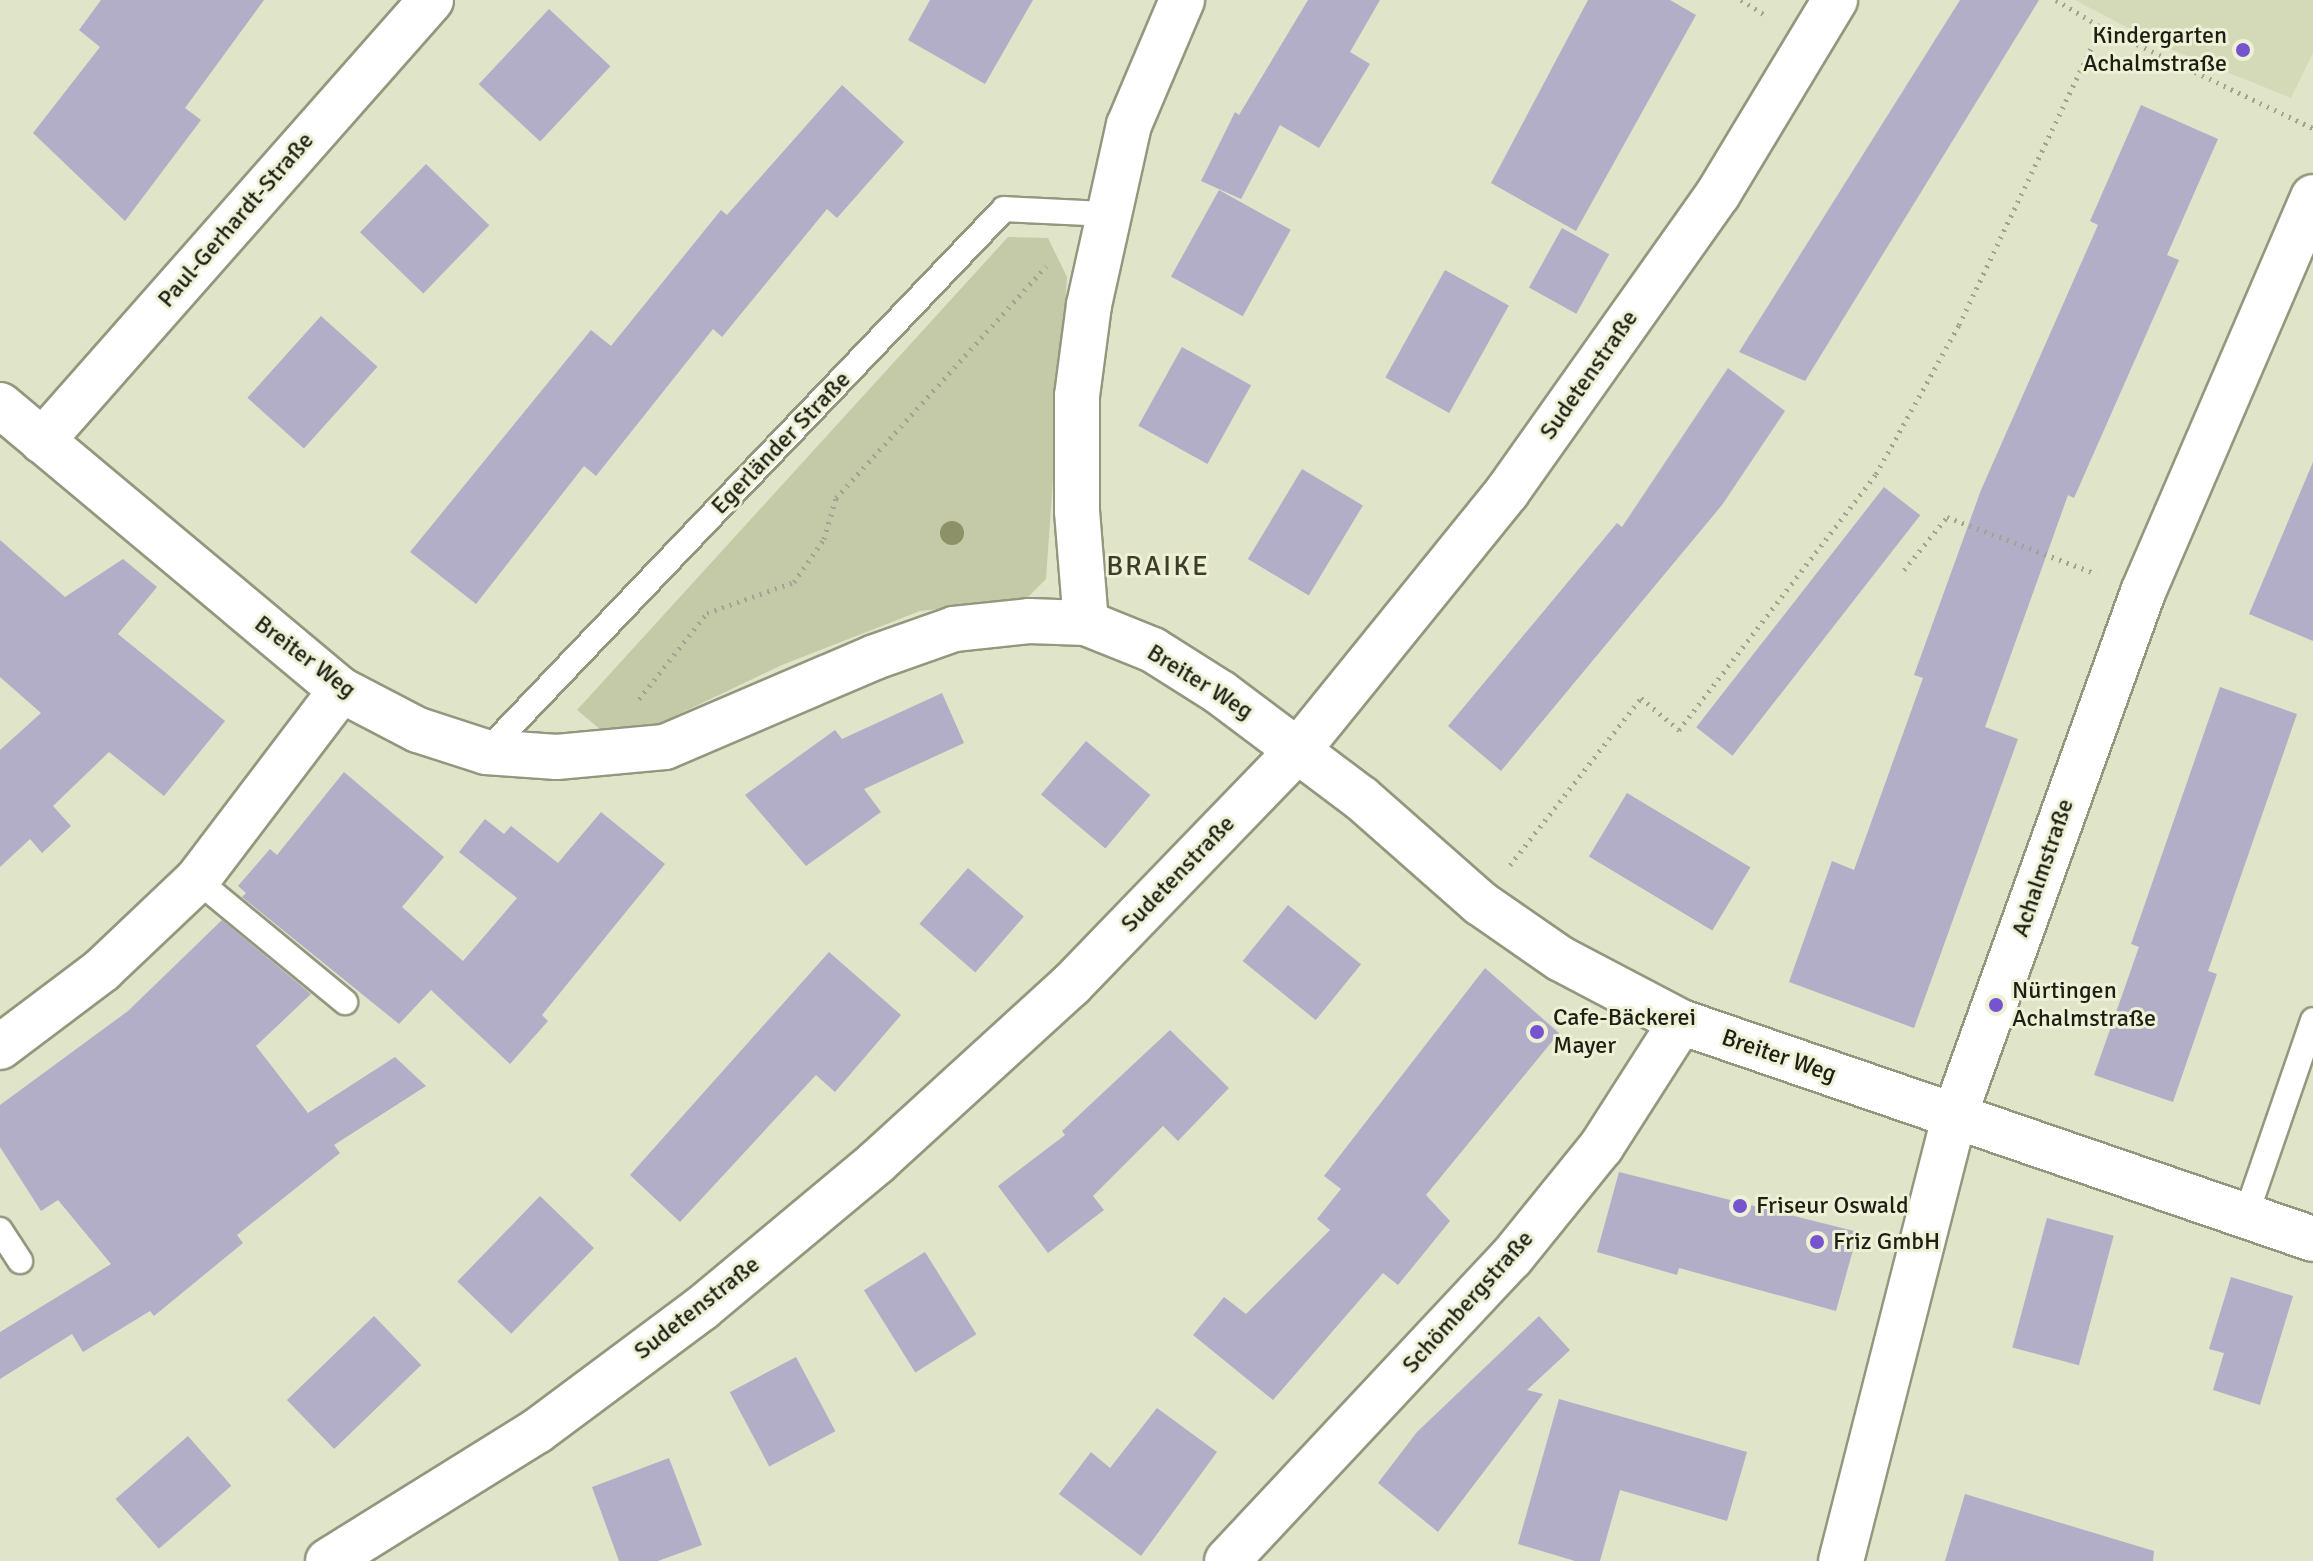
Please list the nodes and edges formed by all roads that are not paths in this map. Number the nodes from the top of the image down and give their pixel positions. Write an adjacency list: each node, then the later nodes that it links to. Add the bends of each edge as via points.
1 (431, 0): 7 (street, Paul-Gerhardt-Straße)
2 (1182, 0): 5 (street)
3 (1835, 0): 10 (street, Sudetenstraße, via 1718,194 1507,492)
4 (2313, 197): 17 (street, Achalmstraße, via 2143,592)
5 (1095, 214): 8 (street, via 1077,396 1077,511); 11 (lane, Egerländer Straße, via 1004,209)
6 (0, 405): 7 (street, Breiter Weg)
7 (42, 441): 9 (street, Breiter Weg)
8 (1086, 623): 10 (street, Breiter Weg, via 1153,650); 11 (street, Breiter Weg, via 1029,621 954,629 665,747 557,757)
9 (341, 690): 11 (street, Breiter Weg, via 418,730); 12 (street)
10 (1299, 749): 15 (street, Breiter Weg, via 1480,903 1561,959); 22 (street, Sudetenstraße, via 1071,985 877,1162 702,1308 537,1431)
11 (486, 752)
12 (197, 880): 13 (lane); 16 (street, via 102,970)
13 (345, 1002)
14 (2313, 1020): 18 (lane)
15 (1681, 1022): 17 (street, Breiter Weg); 23 (street, Schömbergstraße, via 1601,1147 1511,1258)
16 (0, 1047)
17 (1954, 1117): 18 (street, Breiter Weg); 24 (street, Achalmstraße)
18 (2246, 1215): 20 (street, Breiter Weg)
19 (0, 1230): 21 (lane)
20 (2313, 1239)
21 (20, 1261)
22 (328, 1561)
23 (1227, 1561)
24 (1841, 1561)

